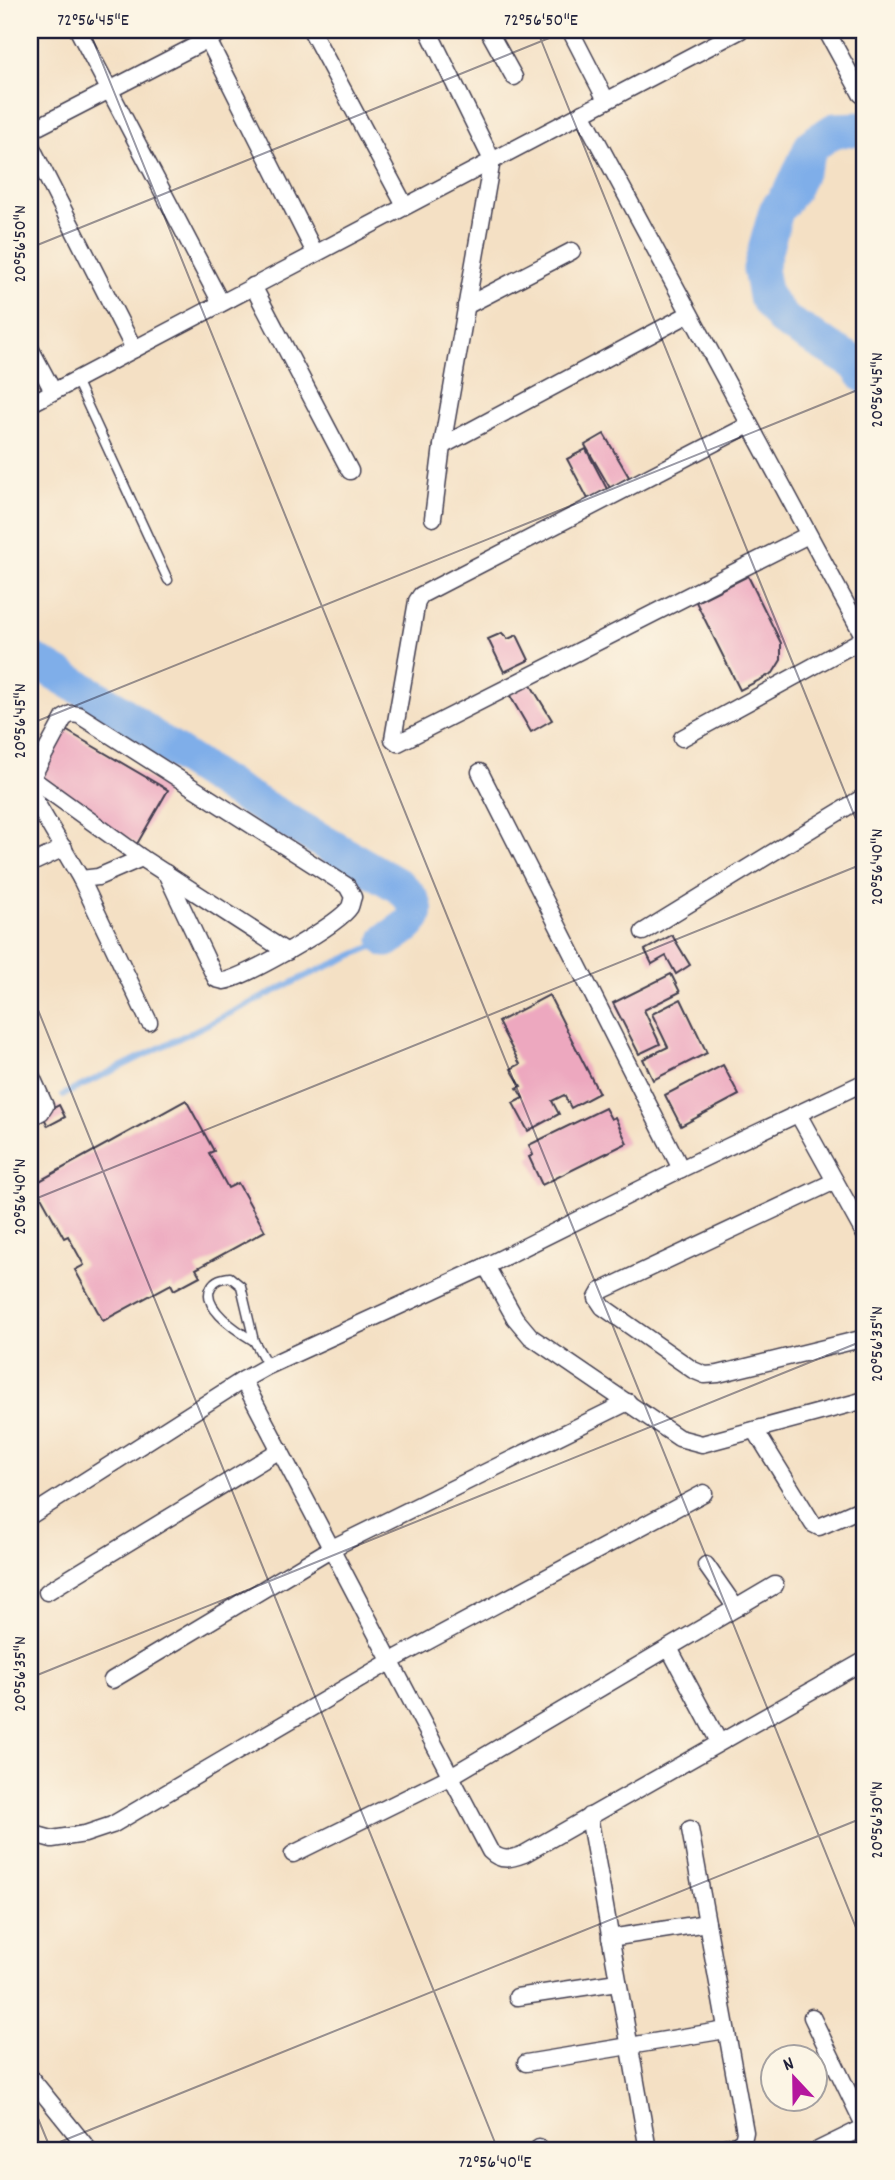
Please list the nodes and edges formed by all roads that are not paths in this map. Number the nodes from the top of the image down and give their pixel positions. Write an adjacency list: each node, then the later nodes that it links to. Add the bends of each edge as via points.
1 (78, 30): 11 (street)
2 (226, 30): 9 (street)
3 (311, 30): 18 (street)
4 (428, 30): 17 (street)
5 (488, 30): 10 (street)
6 (570, 30): 13 (street)
7 (741, 30): 13 (street)
8 (826, 30): 12 (street)
9 (205, 35): 11 (street); 20 (street)
10 (514, 77)
11 (109, 90): 15 (street); 22 (street)
12 (865, 97)
13 (606, 100): 14 (street)
14 (582, 113): 17 (street); 24 (street)
15 (30, 131)
16 (30, 144): 26 (street)
17 (492, 160): 18 (street); 23 (street)
18 (405, 206): 20 (street)
19 (572, 251): 23 (street)
20 (315, 253): 21 (street)
21 (253, 286): 22 (street); 32 (street)
22 (221, 303): 26 (street)
23 (466, 306): 31 (street)
24 (689, 314): 30 (street); 31 (street)
25 (30, 348): 28 (street)
26 (134, 349): 27 (street)
27 (76, 380): 28 (street); 35 (lane)
28 (53, 391): 29 (street)
29 (30, 404)
30 (749, 425): 34 (street); 34 (street, via 421,595 394,740 398,743)
31 (442, 446): 33 (street)
32 (350, 471)
33 (433, 518)
34 (808, 535): 36 (street)
35 (168, 580)
36 (859, 612): 37 (street)
37 (865, 639): 38 (street)
38 (682, 738)
39 (480, 772): 56 (street)
40 (30, 780): 44 (street); 49 (street, via 64,718 71,714 88,718 347,886 353,897 343,915)
41 (30, 792): 43 (street)
42 (865, 796): 48 (street)
43 (64, 848): 45 (street); 47 (street)
44 (142, 858): 46 (street); 47 (street, via 98,877)
45 (30, 864)
46 (166, 873): 49 (street); 49 (street, via 216,979 230,979)
47 (81, 879): 50 (street)
48 (643, 932)
49 (287, 953)
50 (149, 1022)
51 (30, 1073): 53 (street)
52 (865, 1082): 54 (street)
53 (35, 1095): 55 (street, via 44,1110)
54 (798, 1114): 56 (street); 57 (street)
55 (30, 1118)
56 (681, 1169): 59 (street)
57 (835, 1181): 58 (street); 60 (street, via 600,1291 597,1298 603,1307 705,1375)
58 (865, 1235)
59 (486, 1266): 62 (street); 65 (street, via 531,1337)
60 (865, 1338)
61 (254, 1341): 61 (lane, via 241,1286 221,1278 208,1291 210,1304); 62 (lane)
62 (268, 1366): 63 (street)
63 (243, 1380): 67 (street); 70 (street)
64 (865, 1400): 66 (street)
65 (628, 1402): 66 (street, via 691,1443); 71 (street)
66 (755, 1430): 69 (street, via 813,1524 819,1527)
67 (280, 1450): 71 (street); 74 (street)
68 (704, 1493): 77 (street)
69 (865, 1507)
70 (30, 1516)
71 (331, 1548): 77 (street); 79 (street)
72 (706, 1565): 75 (street)
73 (775, 1585): 75 (street)
74 (47, 1592)
75 (736, 1608): 76 (street)
76 (669, 1648): 80 (street); 81 (street)
77 (391, 1661): 81 (street); 84 (street, via 112,1825 51,1839)
78 (862, 1662): 80 (street)
79 (112, 1680)
80 (719, 1742): 82 (street)
81 (451, 1776): 82 (street, via 497,1858 510,1860 524,1854); 85 (street)
82 (589, 1816): 87 (street)
83 (690, 1829): 86 (street)
84 (30, 1833)
85 (293, 1854)
86 (706, 1923): 87 (street); 91 (street)
87 (610, 1938): 88 (street)
88 (617, 1982): 89 (street); 92 (street)
89 (517, 1997)
90 (812, 2017): 95 (street)
91 (726, 2030): 92 (street); 98 (street, via 745,2132 736,2145)
92 (629, 2048): 93 (street); 97 (street)
93 (526, 2063)
94 (30, 2077): 96 (street)
95 (865, 2127): 99 (street)
96 (89, 2150)
97 (648, 2150)
98 (709, 2150)
99 (818, 2150)

